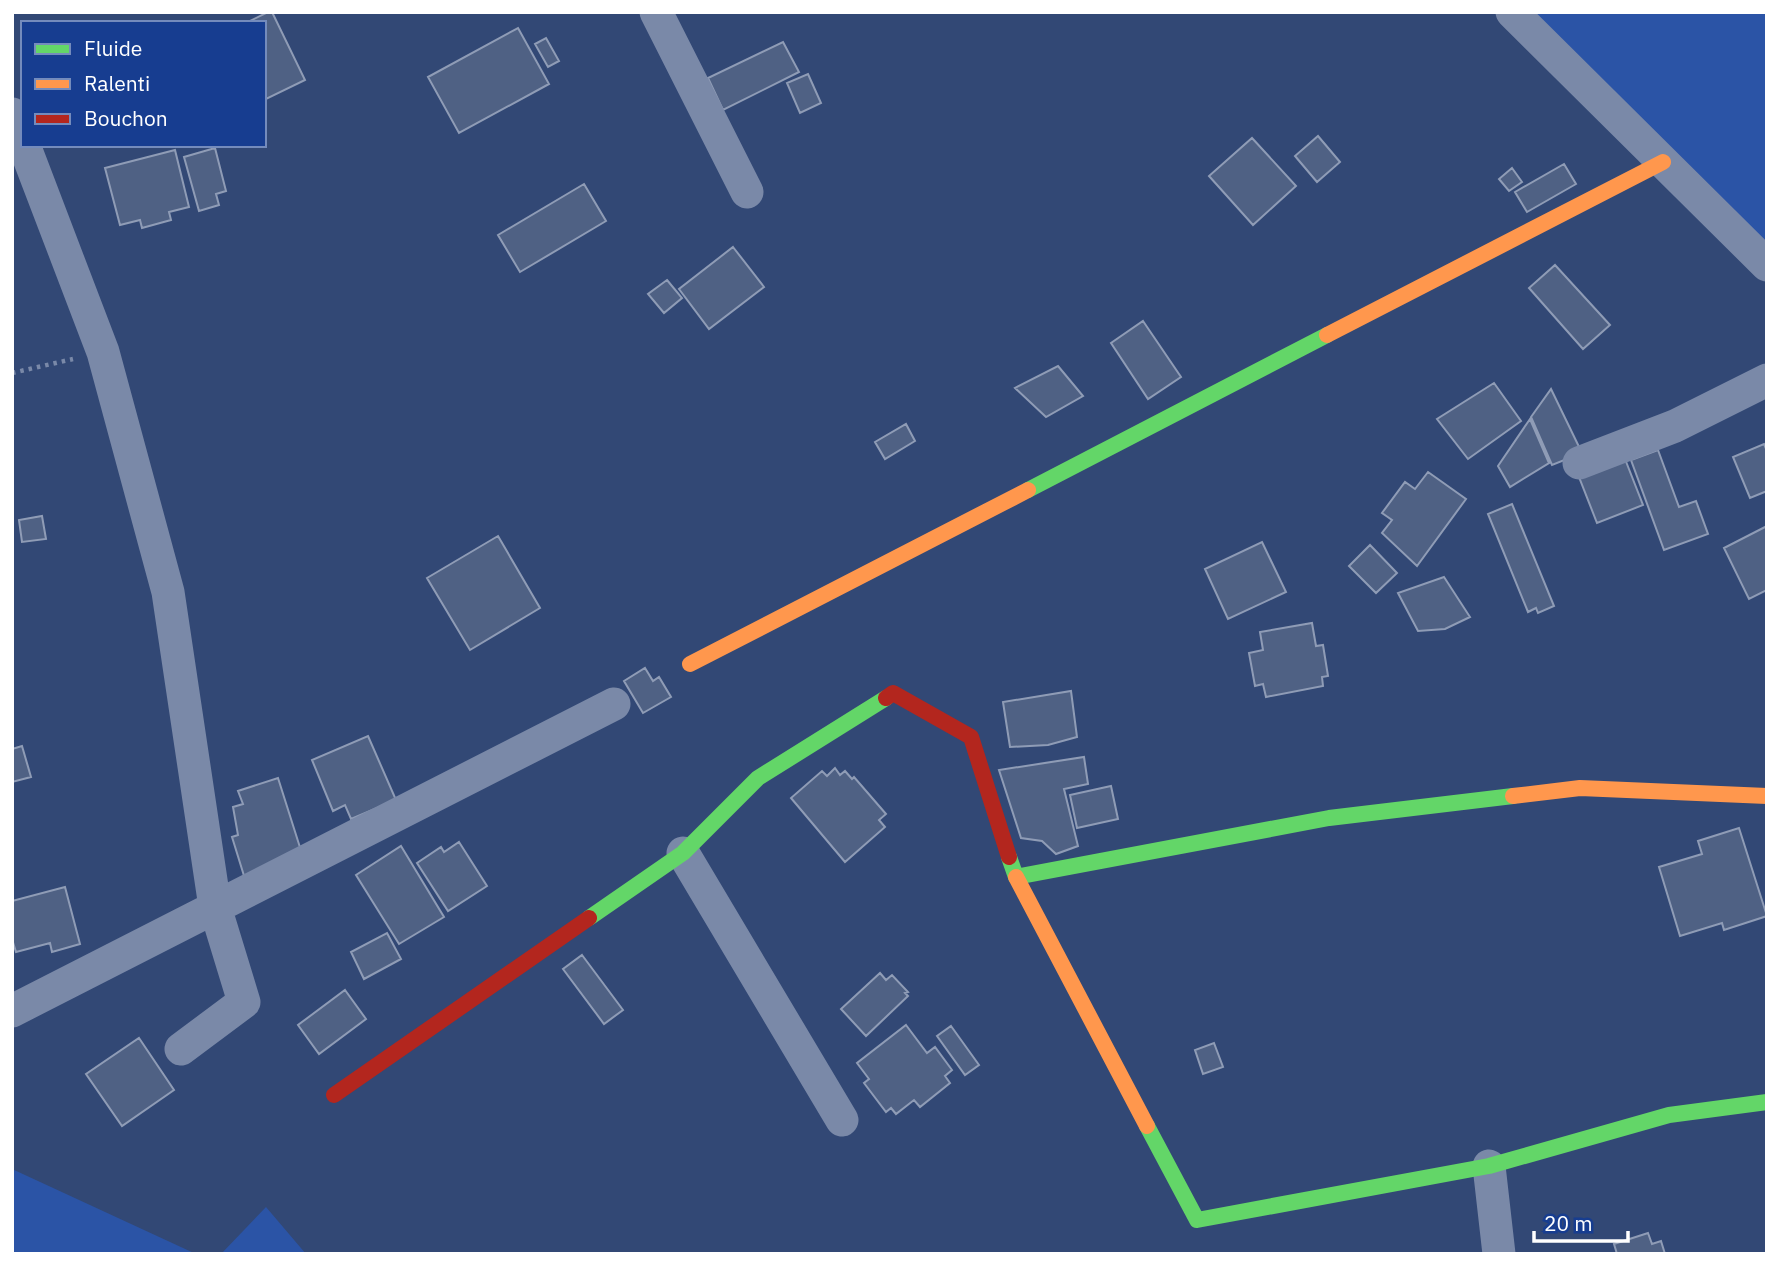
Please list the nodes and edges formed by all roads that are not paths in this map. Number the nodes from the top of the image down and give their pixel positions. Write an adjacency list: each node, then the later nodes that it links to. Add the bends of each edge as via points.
1 (656, 12): 7 (street)
2 (1512, 12): 6 (street)
3 (12, 114): 4 (street)
4 (21, 139)
5 (24, 147): 16 (street, via 103,352 168,592)
6 (1663, 162): 8 (street); 11 (street)
7 (747, 192)
8 (1767, 265)
9 (1767, 380): 10 (street, via 1675,426)
10 (1579, 464)
11 (690, 664)
12 (614, 704): 16 (street)
13 (1767, 796): 15 (street, via 1580,788 1329,818)
14 (683, 853): 15 (street, via 758,778 893,693 971,737); 19 (street); 21 (street)
15 (1016, 877): 22 (street, via 1198,1220)
16 (215, 908): 17 (street); 18 (street, via 244,1002)
17 (12, 1011)
18 (181, 1049)
19 (334, 1095)
20 (1767, 1102): 22 (street, via 1669,1115)
21 (842, 1120)
22 (1489, 1166): 23 (street)
23 (1499, 1254)

